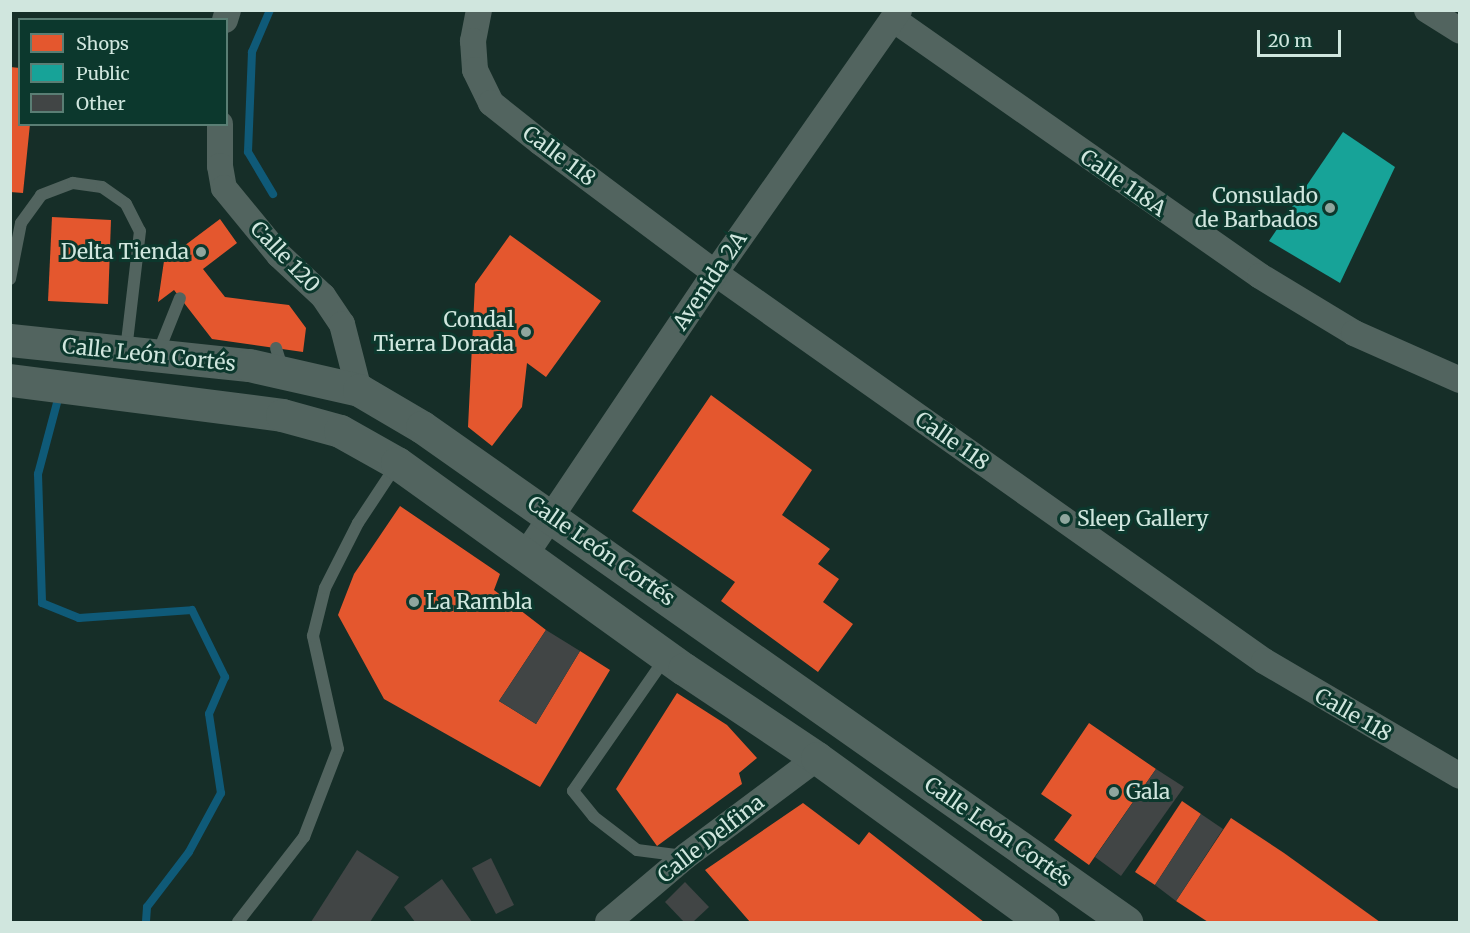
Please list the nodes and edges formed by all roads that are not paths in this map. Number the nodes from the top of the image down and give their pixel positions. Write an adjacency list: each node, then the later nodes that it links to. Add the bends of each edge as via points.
1 (479, 10): 6 (street, Calle 118, via 473,40 475,70 491,103)
2 (1427, 10): 4 (street)
3 (896, 15): 6 (street, Avenida 2A); 13 (street, Calle 118A, via 1260,276 1354,333)
4 (1460, 31)
5 (219, 126): 14 (street, Calle 120, via 224,188 279,255 323,296 342,324)
6 (714, 273): 16 (street, Avenida 2A); 20 (street, Calle 118, via 1264,661)
7 (10, 279): 10 (lane, via 21,222 41,195 73,183 102,187 126,204 140,231)
8 (180, 298): 11 (lane)
9 (10, 340): 10 (main road, Calle León Cortés)
10 (126, 352): 11 (main road, Calle León Cortés)
11 (158, 355): 14 (main road, Calle León Cortés, via 280,360)
12 (10, 380): 15 (main road, Calle León Cortés, via 282,415 340,431)
13 (1460, 380)
14 (359, 390): 16 (main road, Calle León Cortés, via 422,427)
15 (397, 463): 17 (main road, Calle León Cortés); 22 (lane, via 358,523 325,588 313,636 338,749 304,837)
16 (552, 517): 17 (street, Avenida 2A); 25 (main road, Calle León Cortés)
17 (526, 554): 18 (main road, Calle León Cortés)
18 (666, 656): 19 (main road, Calle León Cortés); 21 (lane, via 573,791 594,816 637,850)
19 (817, 758): 21 (street, Calle Delfina); 24 (main road, Calle León Cortés)
20 (1460, 776)
21 (686, 856): 23 (street, Calle Delfina)
22 (238, 922)
23 (608, 922)
24 (1043, 922)
25 (1126, 922)

